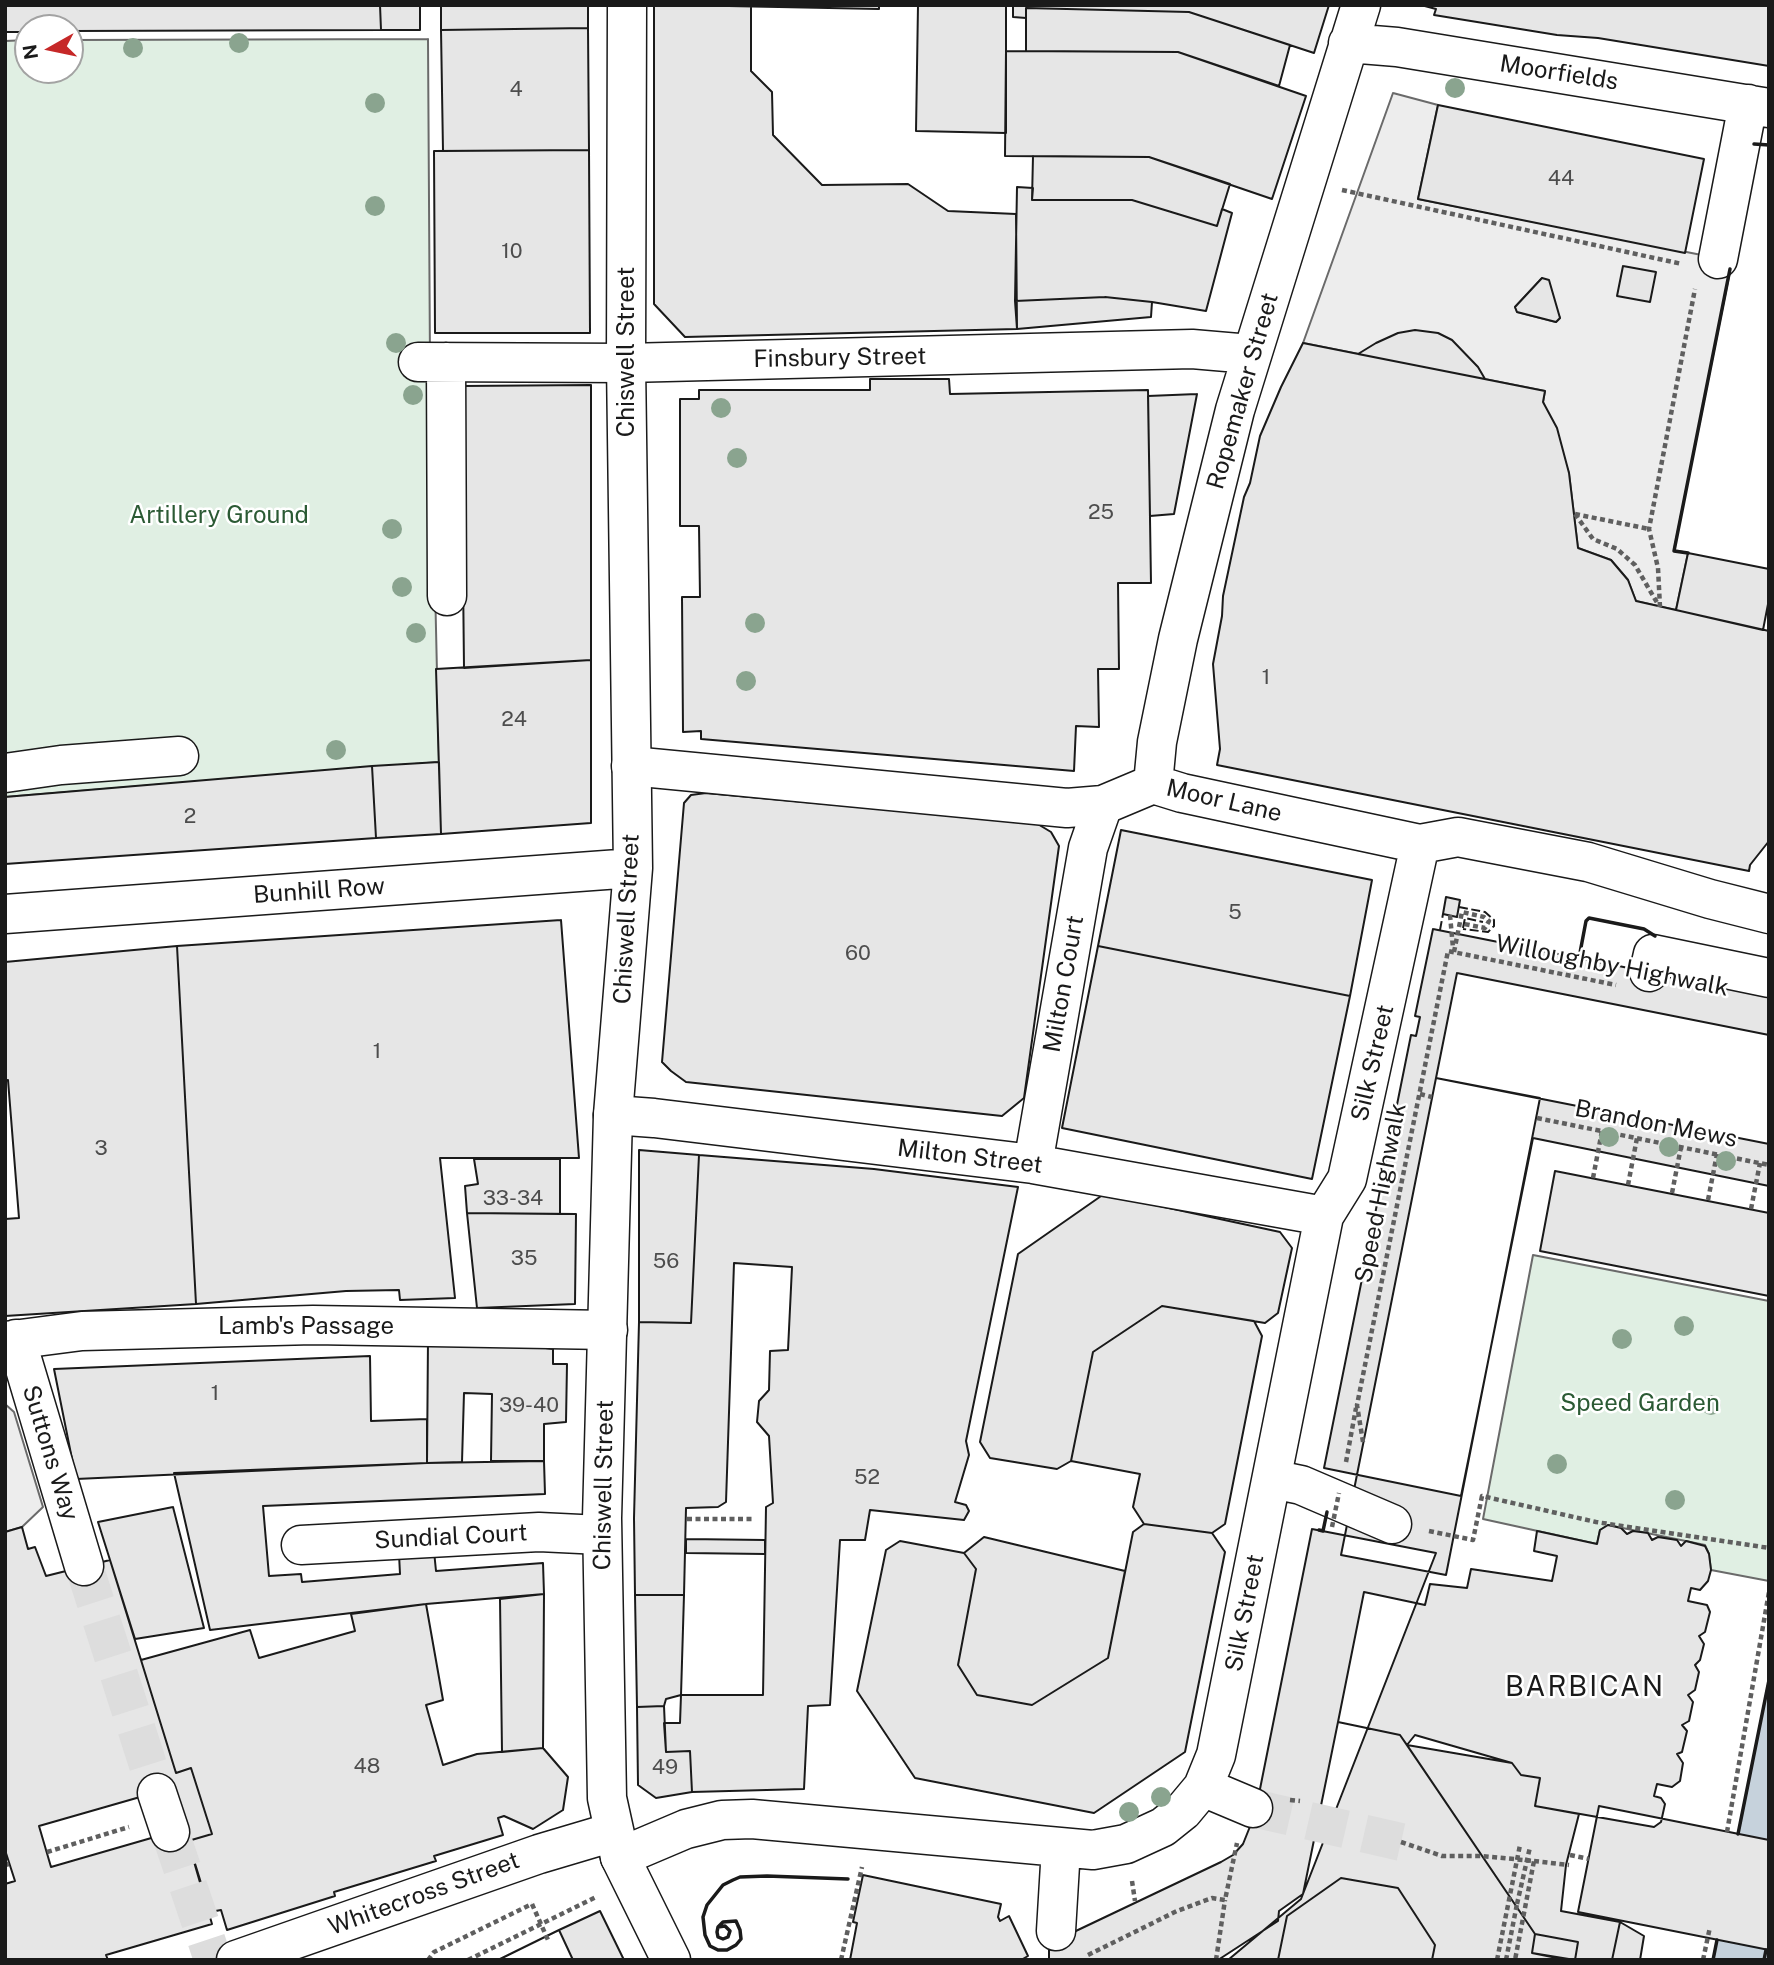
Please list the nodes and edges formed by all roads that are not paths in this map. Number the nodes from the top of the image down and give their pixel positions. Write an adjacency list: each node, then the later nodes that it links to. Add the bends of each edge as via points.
1 (627, 5): 6 (street, Chiswell Street)
2 (1355, 21): 3 (street, Moorfields, via 1398,47); 5 (street, Ropemaker Street)
3 (1758, 106): 4 (street)
4 (1700, 268)
5 (1250, 354): 6 (street, Finsbury Street, via 1192,349); 11 (street, Ropemaker Street, via 1178,639)
6 (626, 363): 7 (street, Finsbury Street, via 432,362); 9 (street, Chiswell Street)
7 (447, 596)
8 (179, 757): 10 (street)
9 (631, 766): 12 (street, Moor Lane, via 1067,808); 14 (street, Chiswell Street)
10 (5, 773)
11 (1153, 784): 12 (street, Moor Lane); 13 (street, Moor Lane)
12 (1103, 805): 20 (street, Milton Court, via 1088,848)
13 (1420, 844): 16 (street, Moor Lane, via 1458,837 1495,843 1588,862); 21 (street, Silk Street, via 1346,1179)
14 (633, 868): 15 (street, Bunhill Row); 19 (street, Chiswell Street)
15 (5, 914)
16 (1769, 914)
17 (1769, 978): 18 (street, via 1653,954)
18 (1634, 979)
19 (613, 1115): 20 (street, Milton Street); 22 (street, Chiswell Street)
20 (1033, 1164): 21 (street, Milton Street)
21 (1324, 1216): 25 (street, Silk Street)
22 (608, 1330): 23 (street, Lamb's Passage, via 313,1325 82,1331); 27 (street, Chiswell Street)
23 (11, 1340): 24 (street, Suttons Way)
24 (17, 1385): 29 (street, Suttons Way)
25 (1272, 1479): 26 (street, via 1301,1485); 30 (street, Silk Street, via 1216,1755)
26 (1392, 1524)
27 (601, 1535): 28 (street, Sundial Court, via 539,1532); 32 (street, Chiswell Street, via 607,1798)
28 (301, 1545)
29 (84, 1566)
30 (1203, 1787): 31 (street); 33 (street, Silk Street, via 1163,1828 1126,1844 1093,1850)
31 (1260, 1815)
32 (616, 1844): 33 (street, Silk Street, via 752,1819); 35 (street, Whitecross Street, via 539,1854); 36 (street, Chiswell Street)
33 (1061, 1848): 34 (street)
34 (1067, 1945)
35 (236, 1960)
36 (671, 1960)

